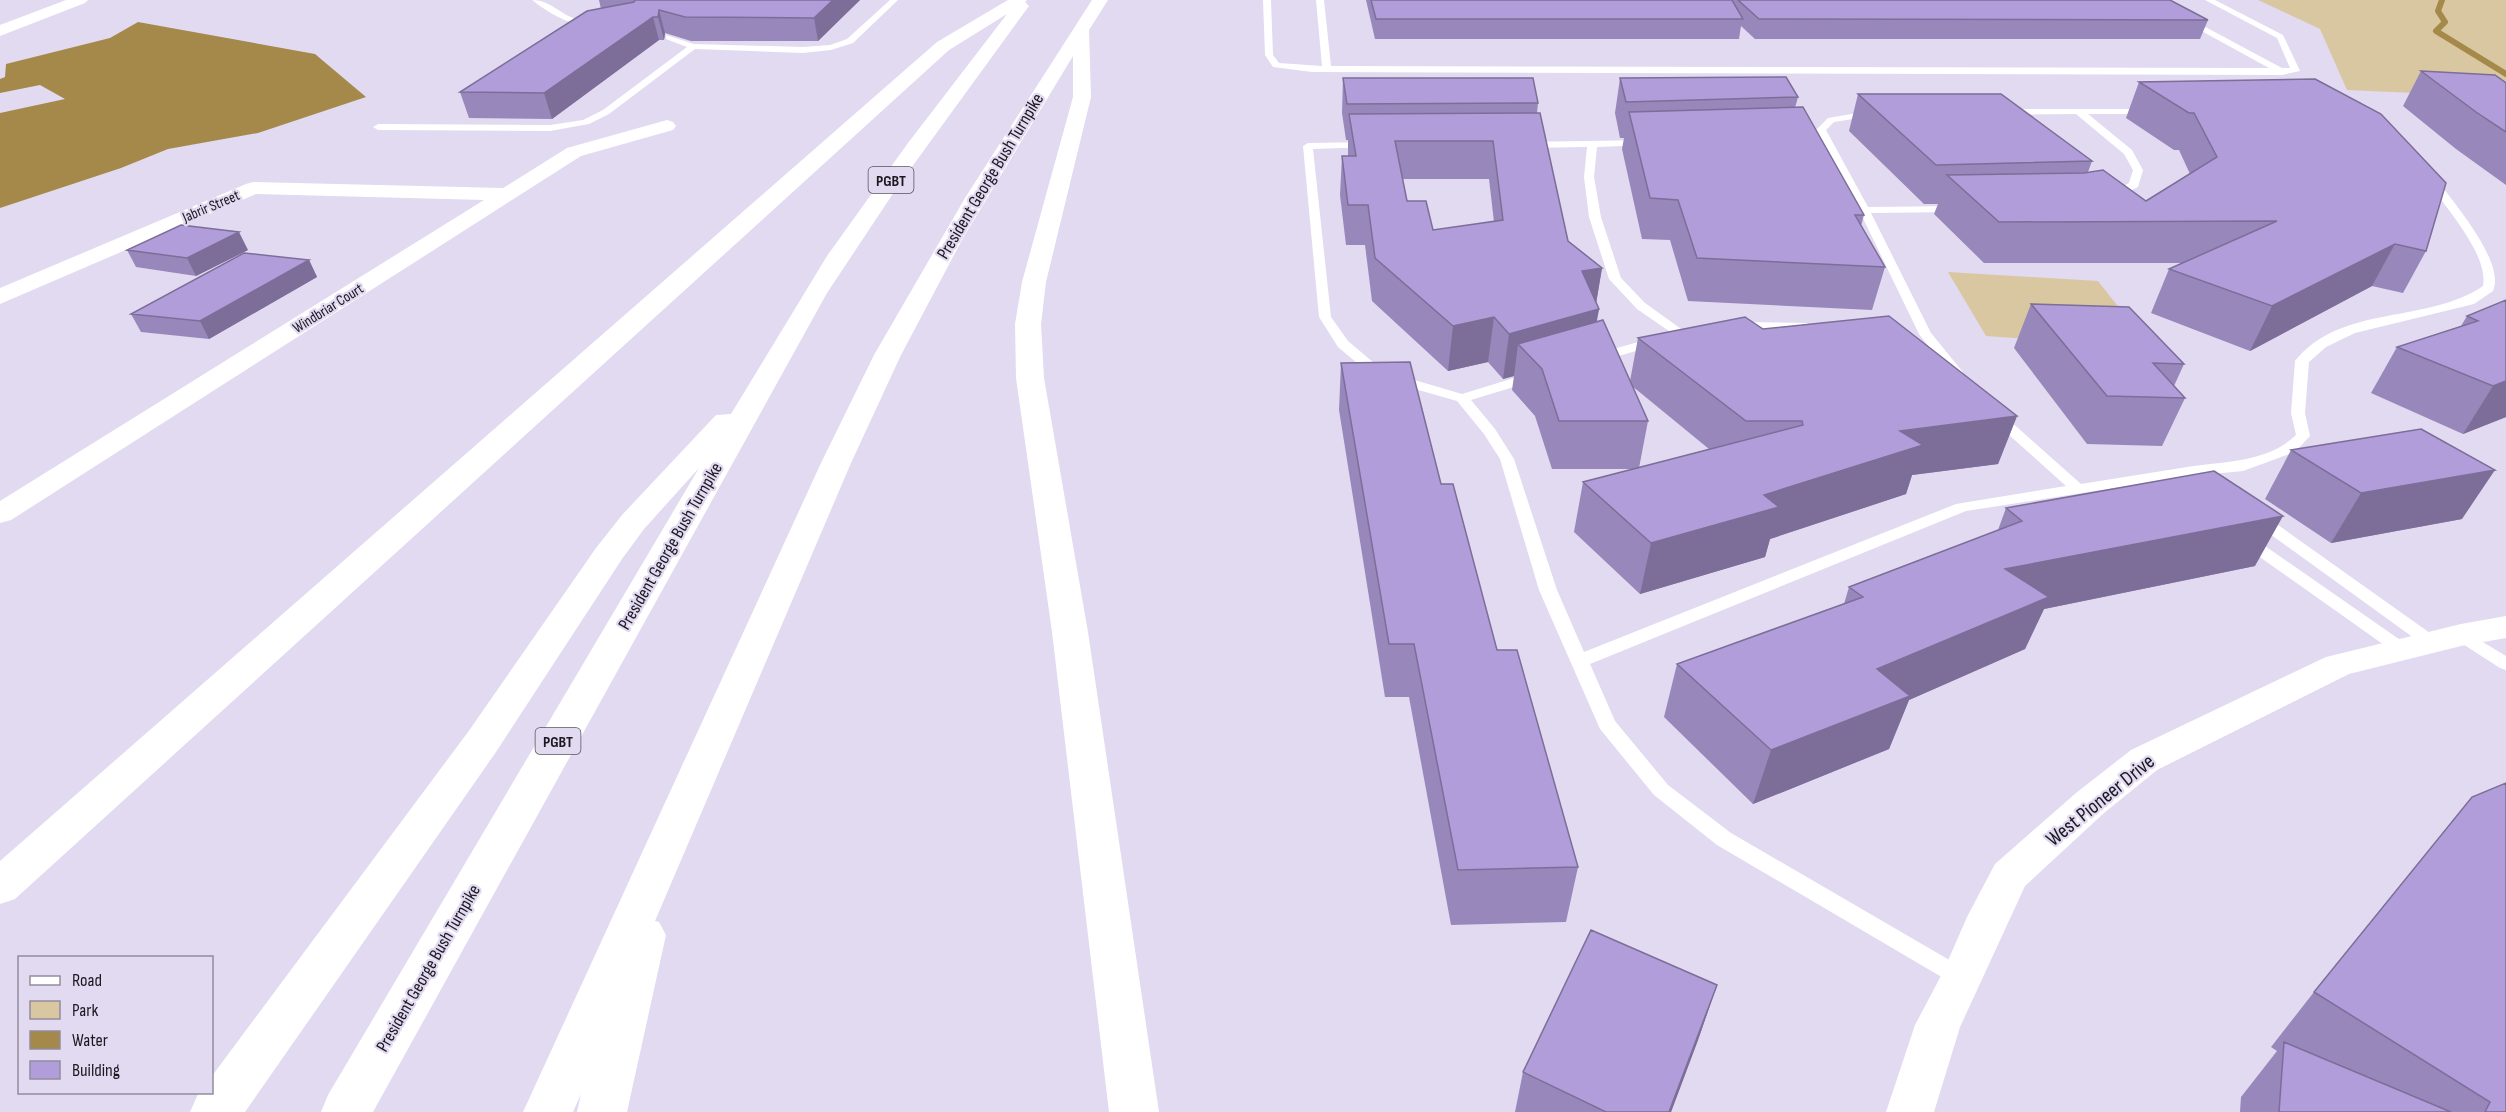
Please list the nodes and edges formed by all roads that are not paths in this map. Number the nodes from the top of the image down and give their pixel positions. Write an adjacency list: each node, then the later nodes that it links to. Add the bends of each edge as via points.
1 (80, 0): 13 (main road)
2 (536, 0): 11 (lane, via 574,21)
3 (894, 0): 15 (lane, via 850,41 831,47 803,50)
4 (1019, 0): 55 (main road, via 943,46)
5 (1025, 0): 37 (main road, President George Bush Turnpike / PGBT, via 854,231)
6 (1100, 0): 12 (main road, President George Bush Turnpike)
7 (1266, 0): 16 (lane, via 1269,55 1276,65)
8 (1320, 0): 16 (lane)
9 (2149, 0): 17 (lane)
10 (2209, 0): 17 (lane, via 2280,37 2296,71)
11 (605, 22)
12 (1081, 30): 54 (main road, President George Bush Turnpike, via 970,208 889,352); 61 (main road, via 1082,97 1034,282 1028,324 1030,378 1070,632)
13 (0, 31)
14 (669, 37): 15 (lane)
15 (693, 46): 23 (lane, via 606,112 586,122 550,128)
16 (1327, 69): 17 (lane)
17 (2283, 72)
18 (2159, 111): 20 (lane)
19 (1988, 112): 20 (lane)
20 (2079, 112): 30 (lane, via 2128,152 2138,170 2134,185)
21 (1886, 113): 32 (lane, via 1831,120 1818,138)
22 (667, 126): 29 (street, Windbriar Court, via 574,152)
23 (378, 127)
24 (1662, 143): 25 (lane)
25 (1592, 144): 27 (lane); 36 (lane, via 1589,177 1595,217 1615,279 1641,306 1684,333)
26 (1379, 145): 40 (lane, via 1308,146 1325,317 1343,344 1369,366 1406,382)
27 (1509, 145)
28 (2423, 170): 42 (lane, via 2483,253 2491,276 2488,288 2470,301 2350,330 2321,344 2302,361 2298,413 2303,436 2290,448 2243,466)
29 (508, 194): 33 (street, Jabrir Street, via 253,188); 48 (street, Windbriar Court)
30 (2101, 201)
31 (1968, 209): 32 (lane)
32 (1864, 210): 39 (lane, via 1919,334)
33 (0, 297)
34 (1726, 326): 35 (lane)
35 (1820, 328)
36 (1588, 361)
37 (770, 370): 57 (main road, via 633,522 482,742); 58 (main road, President George Bush Turnpike / PGBT)
38 (1542, 374): 40 (lane)
39 (1969, 388)
40 (1462, 398): 52 (lane, via 1507,459 1548,590)
41 (1984, 405): 45 (lane)
42 (2192, 471): 43 (lane); 44 (lane)
43 (2157, 478): 45 (lane); 46 (lane)
44 (2208, 483)
45 (2077, 488): 52 (lane, via 1962,507)
46 (2174, 489)
47 (2242, 507): 51 (lane)
48 (0, 514)
49 (2236, 533): 51 (lane)
50 (2506, 627): 51 (street, West Pioneer Drive)
51 (2431, 642): 53 (lane); 56 (street, West Pioneer Drive, via 2338,665 2144,760 2010,875)
52 (1580, 661): 56 (lane, via 1607,724 1661,790 1724,839)
53 (2506, 664)
54 (667, 843): 59 (main road, President George Bush Turnpike); 60 (main road)
55 (0, 886)
56 (1962, 979): 62 (street, West Pioneer Drive, via 1938,1024)
57 (215, 1112)
58 (346, 1112)
59 (548, 1112)
60 (602, 1112)
61 (1134, 1112)
62 (1910, 1112)

